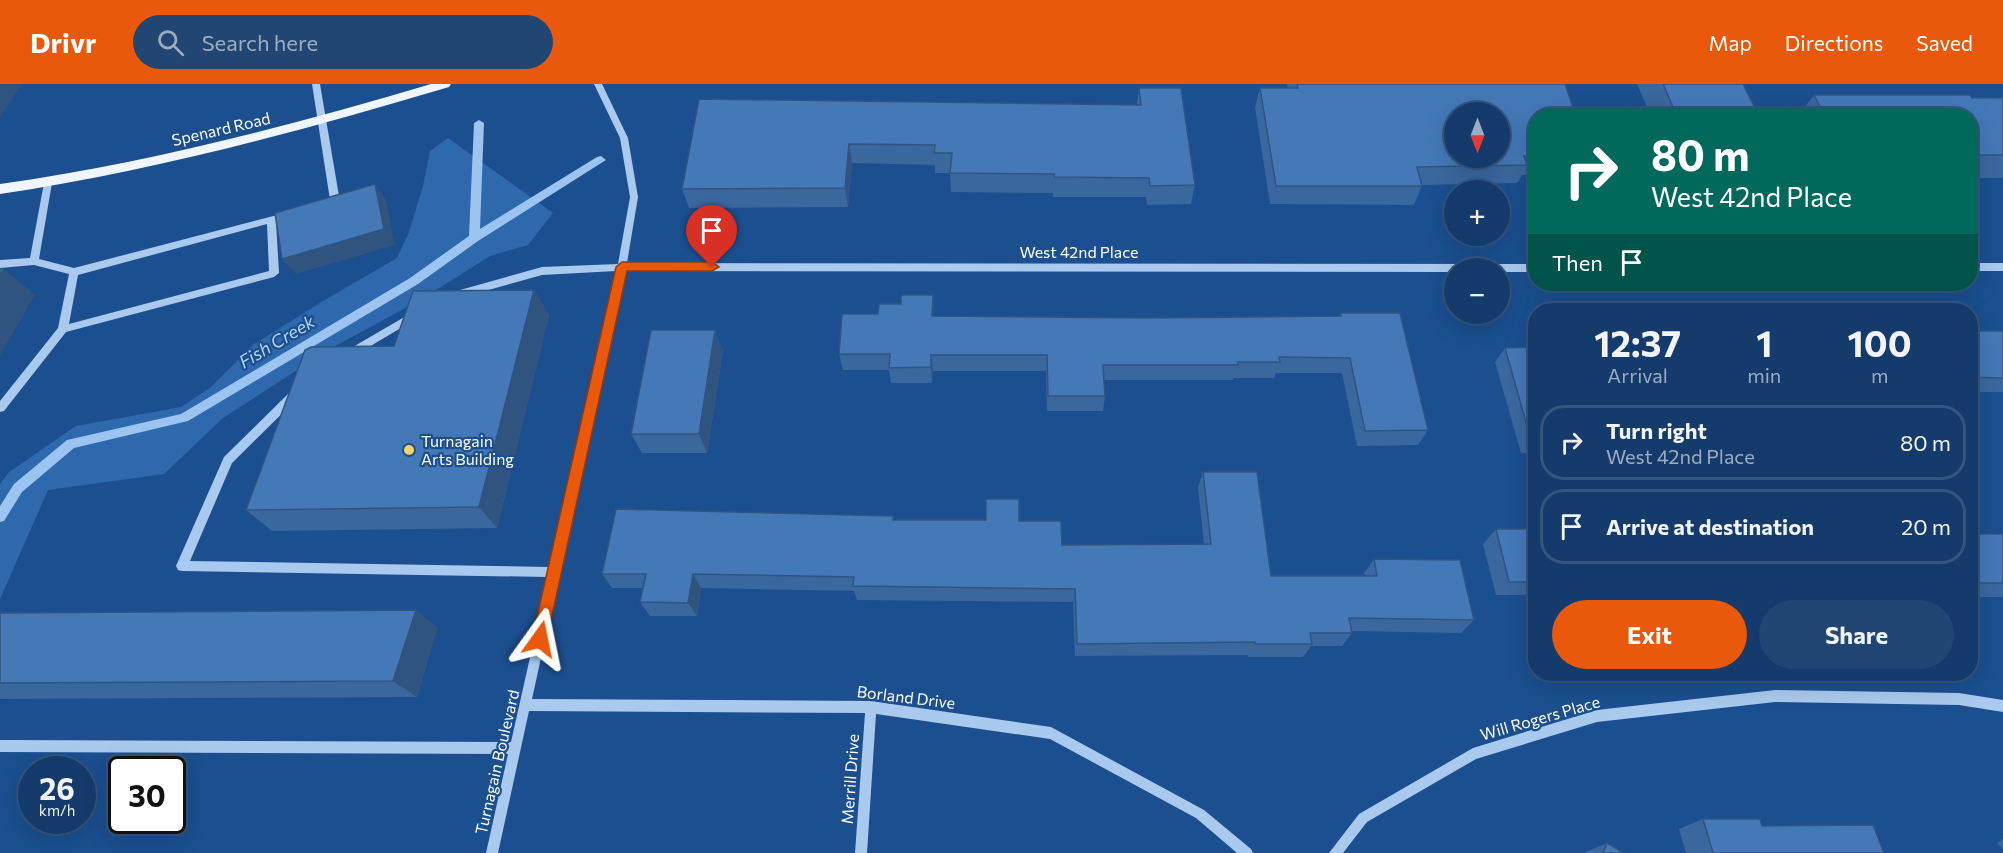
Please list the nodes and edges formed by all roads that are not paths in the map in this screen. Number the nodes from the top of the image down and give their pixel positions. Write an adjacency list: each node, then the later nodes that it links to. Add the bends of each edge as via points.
1 (316, 84): 4 (street)
2 (445, 84): 4 (main road, Spenard Road)
3 (598, 84): 12 (street, Turnagain Boulevard, via 624,138 634,197)
4 (321, 122): 5 (main road, Spenard Road, via 218,149); 7 (street, via 335,202)
5 (48, 183): 6 (main road, Spenard Road); 10 (street)
6 (0, 189)
7 (324, 205)
8 (303, 211): 9 (street)
9 (271, 220): 16 (street); 19 (street, via 274,273)
10 (34, 261): 11 (street); 16 (street)
11 (0, 264)
12 (622, 267): 15 (street, West 42nd Place); 17 (street, West 42nd Place, via 542,271); 23 (street, Turnagain Boulevard)
13 (1978, 267): 14 (street)
14 (2003, 267)
15 (1528, 268)
16 (74, 272): 19 (street)
17 (453, 296)
18 (421, 311): 20 (street)
19 (63, 329): 22 (street)
20 (339, 360)
21 (302, 388): 23 (street, via 228,460 182,566)
22 (0, 408)
23 (554, 572): 24 (street, Turnagain Boulevard)
24 (525, 705): 26 (street, Borland Drive); 28 (street, Turnagain Boulevard)
25 (2003, 706): 32 (street, Will Rogers Place, via 1959,699 1775,696 1597,716 1473,754 1363,818)
26 (871, 707): 30 (street, Merrill Drive); 31 (street, Borland Drive, via 1052,733 1200,814)
27 (0, 746): 28 (street)
28 (515, 748): 29 (street, Turnagain Boulevard)
29 (492, 853)
30 (861, 853)
31 (1247, 853)
32 (1335, 853)

